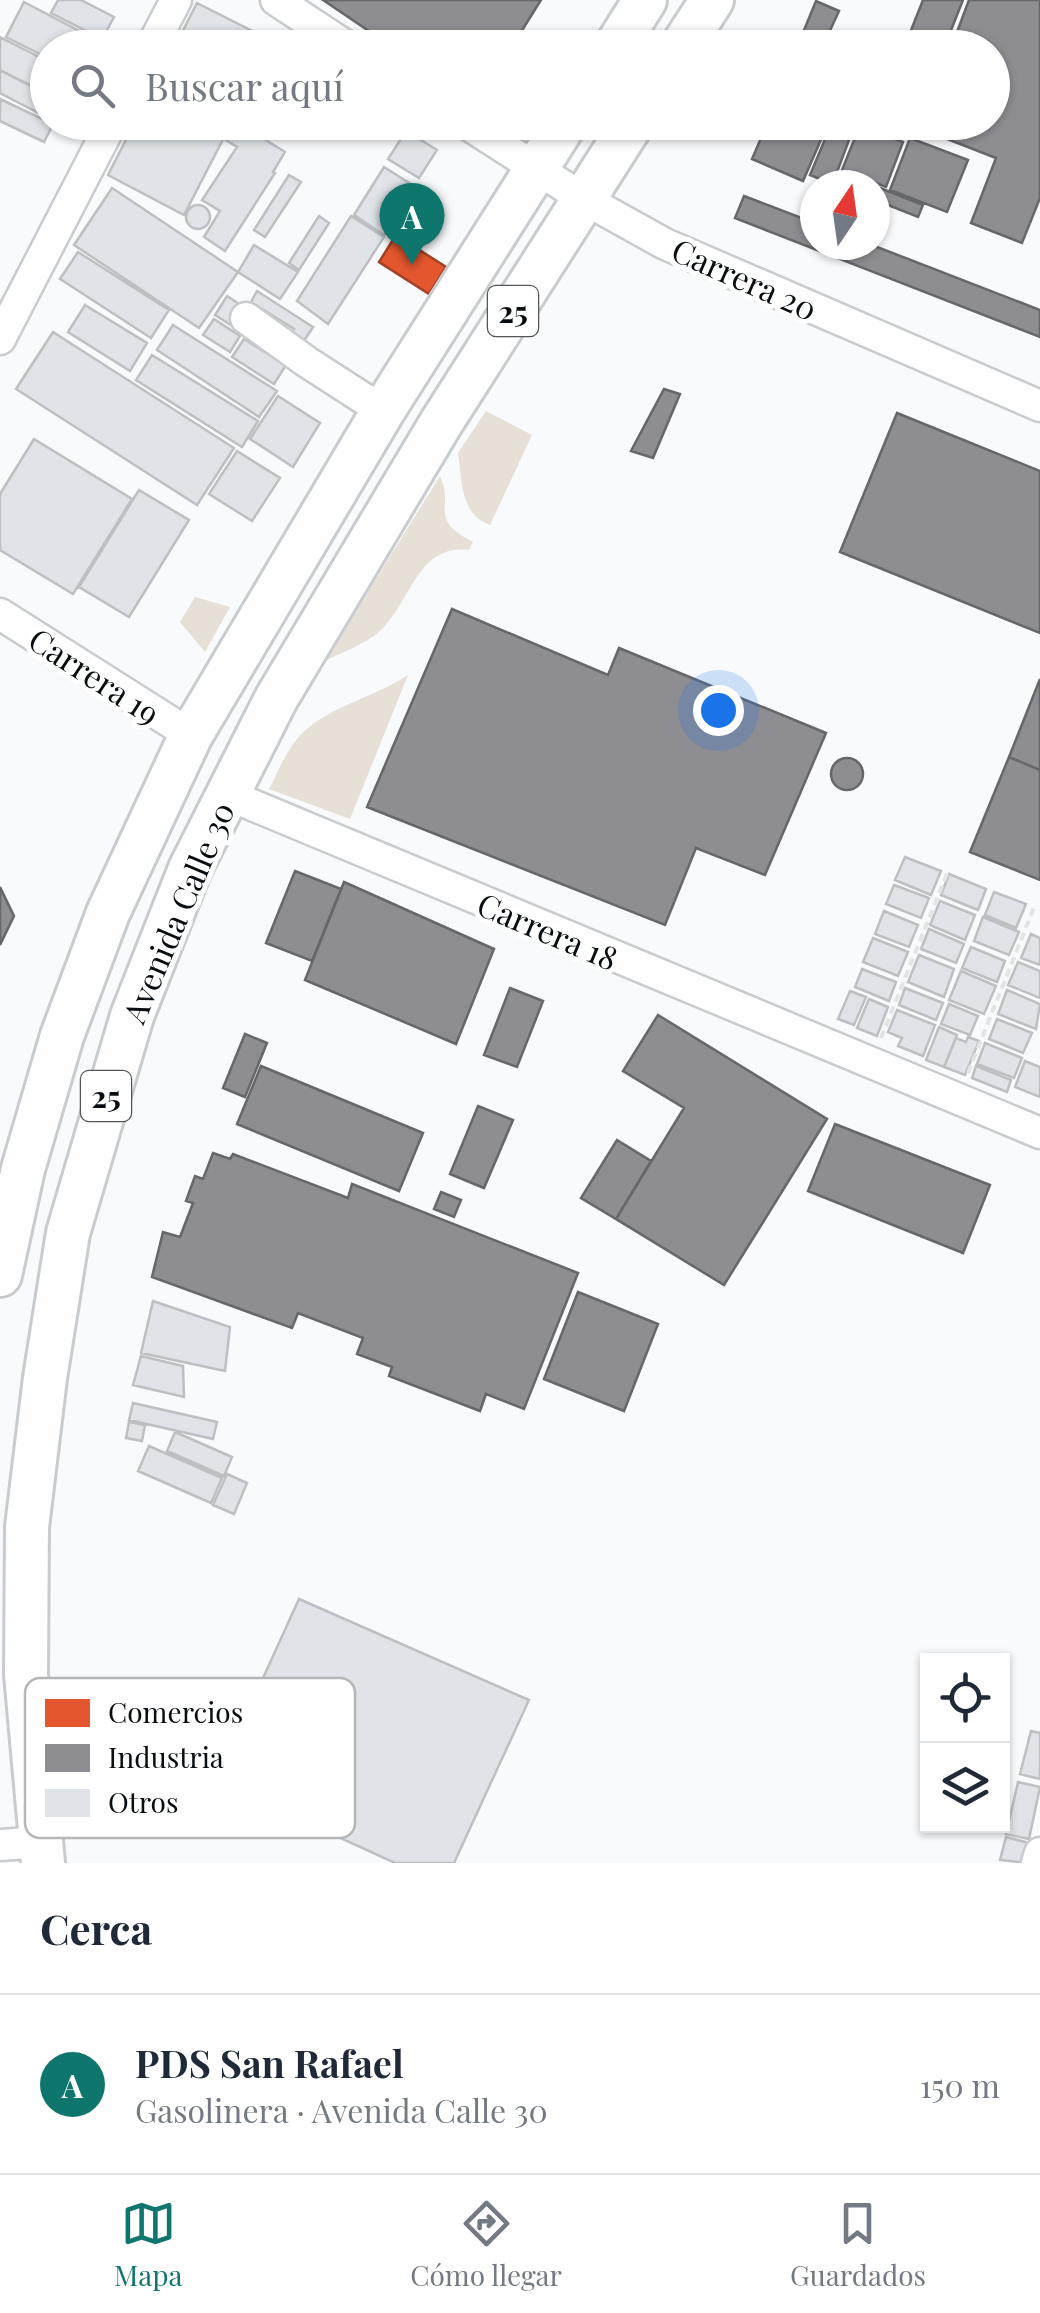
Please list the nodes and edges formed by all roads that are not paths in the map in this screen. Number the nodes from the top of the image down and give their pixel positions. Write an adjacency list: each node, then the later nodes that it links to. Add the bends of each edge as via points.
1 (176, 0): 5 (street)
2 (276, 0): 6 (street)
3 (645, 0): 7 (highway)
4 (712, 0): 8 (highway)
5 (160, 30)
6 (322, 30)
7 (626, 30)
8 (693, 30)
9 (103, 140): 16 (street)
10 (492, 140): 13 (street, Carrera 20)
11 (555, 140): 13 (highway, Avenida Calle 30 / 25)
12 (621, 140): 14 (highway, Avenida Calle 30 / 25)
13 (536, 169): 14 (street, Carrera 20); 18 (highway, Avenida Calle 30 / 25)
14 (584, 198): 17 (street, Carrera 20, via 718,268); 21 (highway, Avenida Calle 30 / 25, via 276,699)
15 (246, 318): 18 (street)
16 (0, 338)
17 (1040, 406)
18 (383, 411): 20 (highway, Avenida Calle 30 / 25)
19 (0, 614): 20 (street, Carrera 19)
20 (191, 735): 23 (highway, Avenida Calle 30 / 25, via 108,913 62,1036)
21 (226, 794): 22 (street, Carrera 18); 24 (highway, Avenida Calle 30 / 25, via 145,979 68,1233 27,1527)
22 (1040, 1133)
23 (0, 1275)
24 (26, 1678)
25 (1040, 1853): 26 (street)
26 (1037, 1863)

